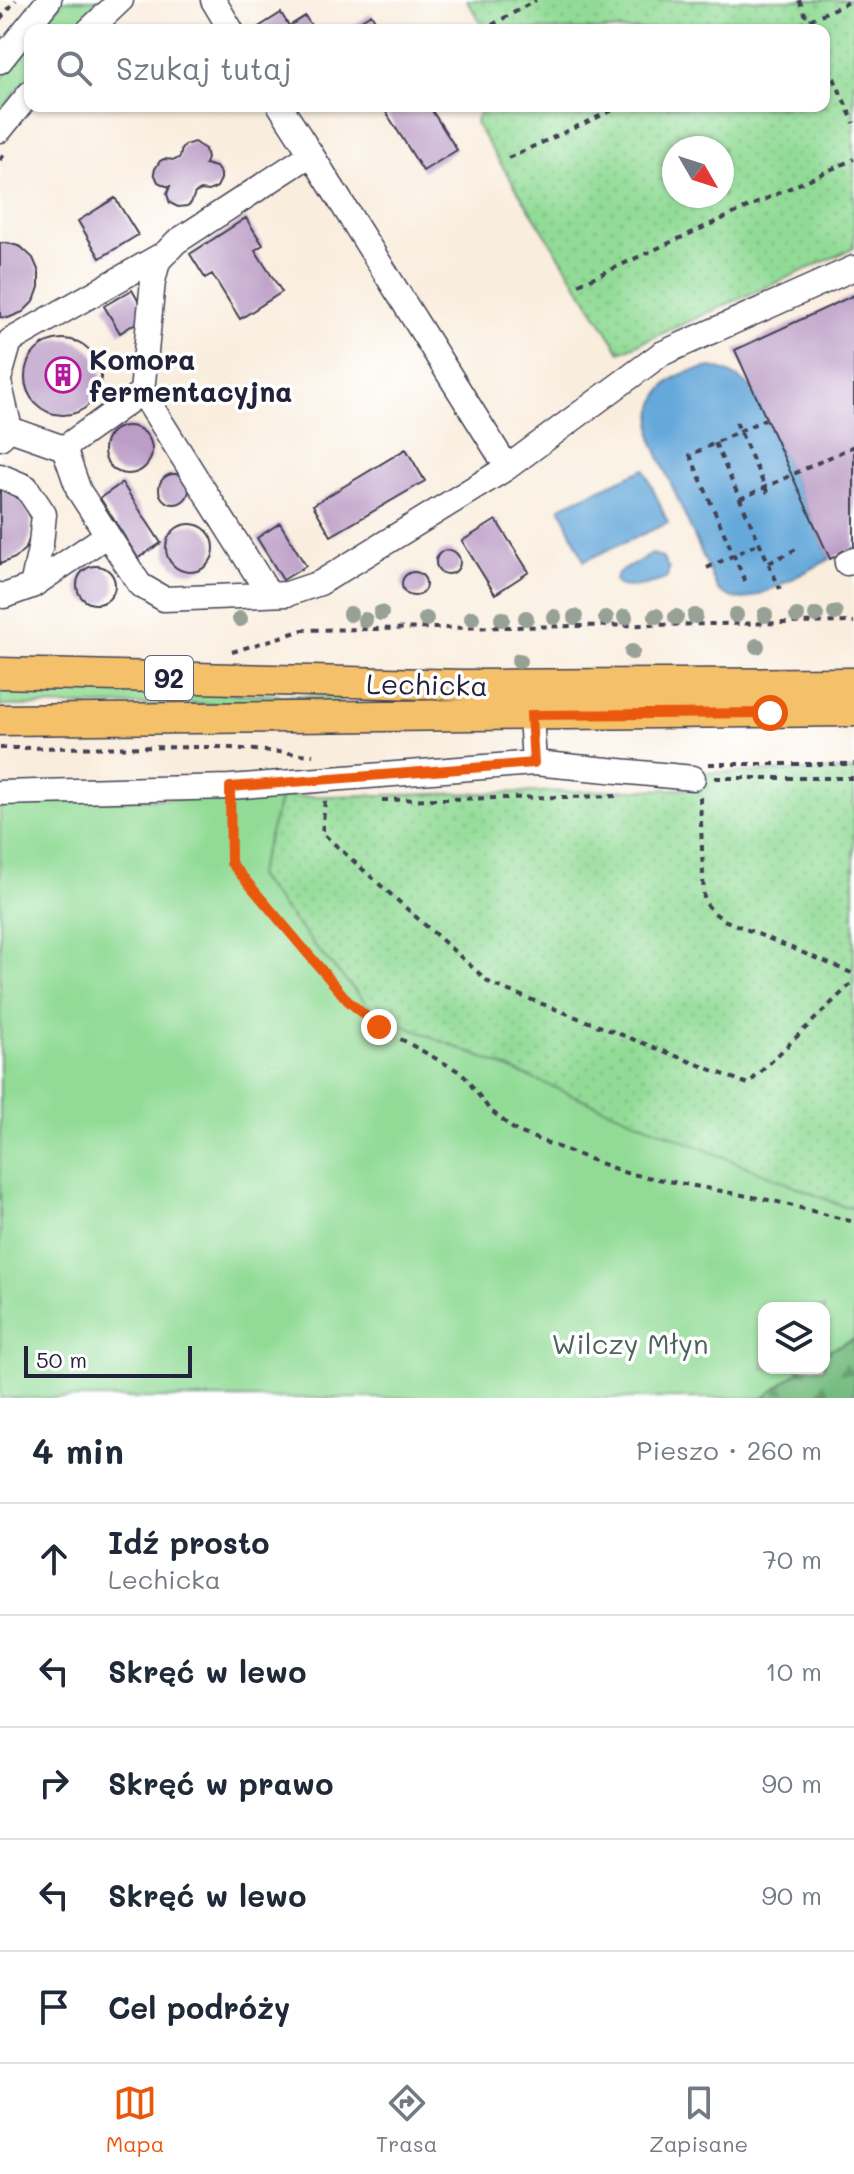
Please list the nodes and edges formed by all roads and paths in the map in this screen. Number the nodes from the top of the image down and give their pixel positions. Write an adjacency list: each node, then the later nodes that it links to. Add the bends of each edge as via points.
1 (16, 0): 8 (path)
2 (49, 0): 10 (street)
3 (121, 0): 11 (street)
4 (213, 0): 12 (street)
5 (536, 0): 13 (path)
6 (799, 0): 9 (path)
7 (853, 0): 9 (path)
8 (0, 19)
9 (808, 21): 14 (path); 15 (path)
10 (30, 24)
11 (95, 24)
12 (227, 24)
13 (494, 24)
14 (801, 24)
15 (809, 24)
16 (24, 31): 17 (street)
17 (0, 61)
18 (830, 69): 22 (path)
19 (24, 100): 23 (street)
20 (284, 112): 24 (street)
21 (609, 112): 25 (path)
22 (854, 123)
23 (0, 130)
24 (311, 154): 27 (street); 40 (street)
25 (508, 158)
26 (854, 159): 29 (path)
27 (167, 252): 30 (street, via 10,341); 32 (street, via 158,261 153,281)
28 (854, 268): 40 (street, via 661,354)
29 (579, 284)
30 (0, 376)
31 (0, 386): 36 (street)
32 (142, 392): 39 (street); 54 (street)
33 (765, 419): 35 (path)
34 (736, 422): 35 (path)
35 (741, 430): 37 (path); 42 (path)
36 (5, 433): 39 (street)
37 (715, 443): 44 (path); 48 (path, via 690,455)
38 (854, 446): 42 (path)
39 (64, 448): 45 (street, via 79,491)
40 (507, 467): 54 (street, via 320,583)
41 (0, 476): 52 (street, via 26,487 44,514)
42 (765, 488): 43 (path); 44 (path)
43 (769, 496)
44 (740, 499): 46 (path)
45 (107, 535): 52 (street); 54 (street, via 140,585 164,599)
46 (759, 543): 48 (path); 49 (path)
47 (796, 549): 49 (path)
48 (734, 555): 50 (path); 51 (path)
49 (768, 563): 53 (path)
50 (707, 568)
51 (745, 581)
52 (32, 586): 55 (street)
53 (780, 589)
54 (269, 594)
55 (0, 595)
56 (854, 622): 57 (path, via 303,630)
57 (224, 653)
58 (0, 673): 59 (main road, Lechicka / 92, via 464,685)
59 (854, 683)
60 (854, 711): 61 (main road, Lechicka / 92)
61 (531, 715): 62 (main road, Lechicka / 92); 63 (street)
62 (0, 720)
63 (534, 763): 65 (street); 66 (street)
64 (854, 778): 65 (path)
65 (696, 786): 71 (path, via 704,901 713,912)
66 (230, 787): 67 (street); 73 (path, via 231,863 348,1001 379,1027 462,1073 489,1109 516,1131 626,1173)
67 (0, 793)
68 (622, 796): 69 (path)
69 (372, 800)
70 (325, 801): 72 (path, via 322,833 491,984 748,1084)
71 (854, 974)
72 (854, 981)
73 (854, 1222)

